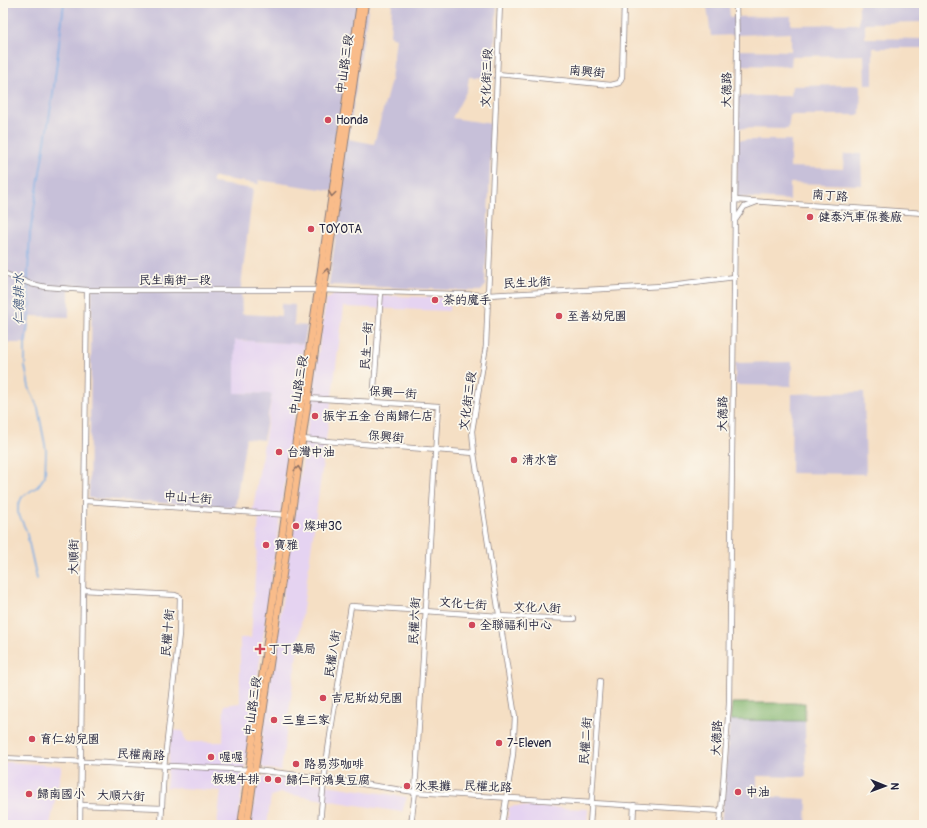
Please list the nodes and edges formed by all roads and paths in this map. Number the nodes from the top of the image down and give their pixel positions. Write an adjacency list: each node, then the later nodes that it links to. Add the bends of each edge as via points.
1 (360, 3): 14 (main road, 中山路三段, one-way to 14)
2 (365, 3): 14 (main road, 中山路三段, one-way to 2)
3 (500, 3): 6 (street, 文化街三段)
4 (624, 3): 6 (street, 南興街, via 622,76 618,83 612,85)
5 (736, 3): 7 (street, 大德路)
6 (497, 74): 16 (street, 文化街三段)
7 (735, 200): 8 (street, 南丁路); 10 (street, 大德路)
8 (760, 201): 9 (street, 南丁路); 10 (street, via 744,207)
9 (924, 213)
10 (735, 221): 12 (street, 大德路)
11 (3, 273): 13 (street, 民生南街一段, via 31,284)
12 (735, 277): 16 (street, 民生北街, via 662,286); 40 (street, 大德路, via 729,704)
13 (87, 290): 14 (street, 民生南街一段); 22 (street, 大順街)
14 (322, 290): 15 (street, 民生北街); 17 (main road, 中山路三段)
15 (381, 292): 16 (street, 民生北街); 18 (street, 民生一街)
16 (488, 295): 21 (street, 文化街三段, via 484,358 472,430)
17 (306, 398): 18 (street, 保興一街); 19 (main road, 中山路三段)
18 (373, 402): 20 (street, 保興一街, via 438,406)
19 (299, 439): 20 (street, 保興街); 23 (main road, 中山路三段)
20 (435, 451): 21 (street, 保興街); 25 (street, 民權六街)
21 (474, 454): 26 (street, 文化街三段)
22 (84, 501): 23 (street, 中山七街); 24 (street, 大順街)
23 (288, 515): 32 (main road, 中山路三段)
24 (83, 590): 30 (street, 大順街); 31 (street, 民權十街, via 180,597 179,634)
25 (425, 611): 26 (street, 文化七街); 33 (street, 民權八街, via 351,606); 34 (street, 民權六街)
26 (499, 616): 27 (street, 文化八街); 35 (street, 文化街三段, via 515,716 513,754)
27 (574, 619)
28 (600, 681): 36 (street, 民權二街)
29 (3, 758): 30 (street, 民權南路)
30 (81, 762): 31 (street, 民權南路); 37 (street, 大順街)
31 (164, 767): 32 (street, 民權南路); 39 (street)
32 (252, 770): 33 (street, 民權北路); 43 (main road); 44 (main road)
33 (323, 778): 34 (street, 民權北路); 45 (street)
34 (414, 792): 35 (street, 民權北路); 46 (street, 民權六街)
35 (506, 798): 36 (street, 民權北路); 47 (street, 文化街三段)
36 (592, 803): 38 (street, 民權北路); 48 (street, 民權二街)
37 (80, 804): 39 (street, 大順六街); 41 (street, 大順街)
38 (634, 805): 40 (street, 民權北路); 49 (street)
39 (162, 808): 42 (street)
40 (722, 811): 50 (street, 大德路)
41 (80, 825)
42 (161, 825)
43 (241, 825)
44 (247, 825)
45 (320, 825)
46 (411, 825)
47 (502, 825)
48 (590, 825)
49 (633, 825)
50 (720, 825)

